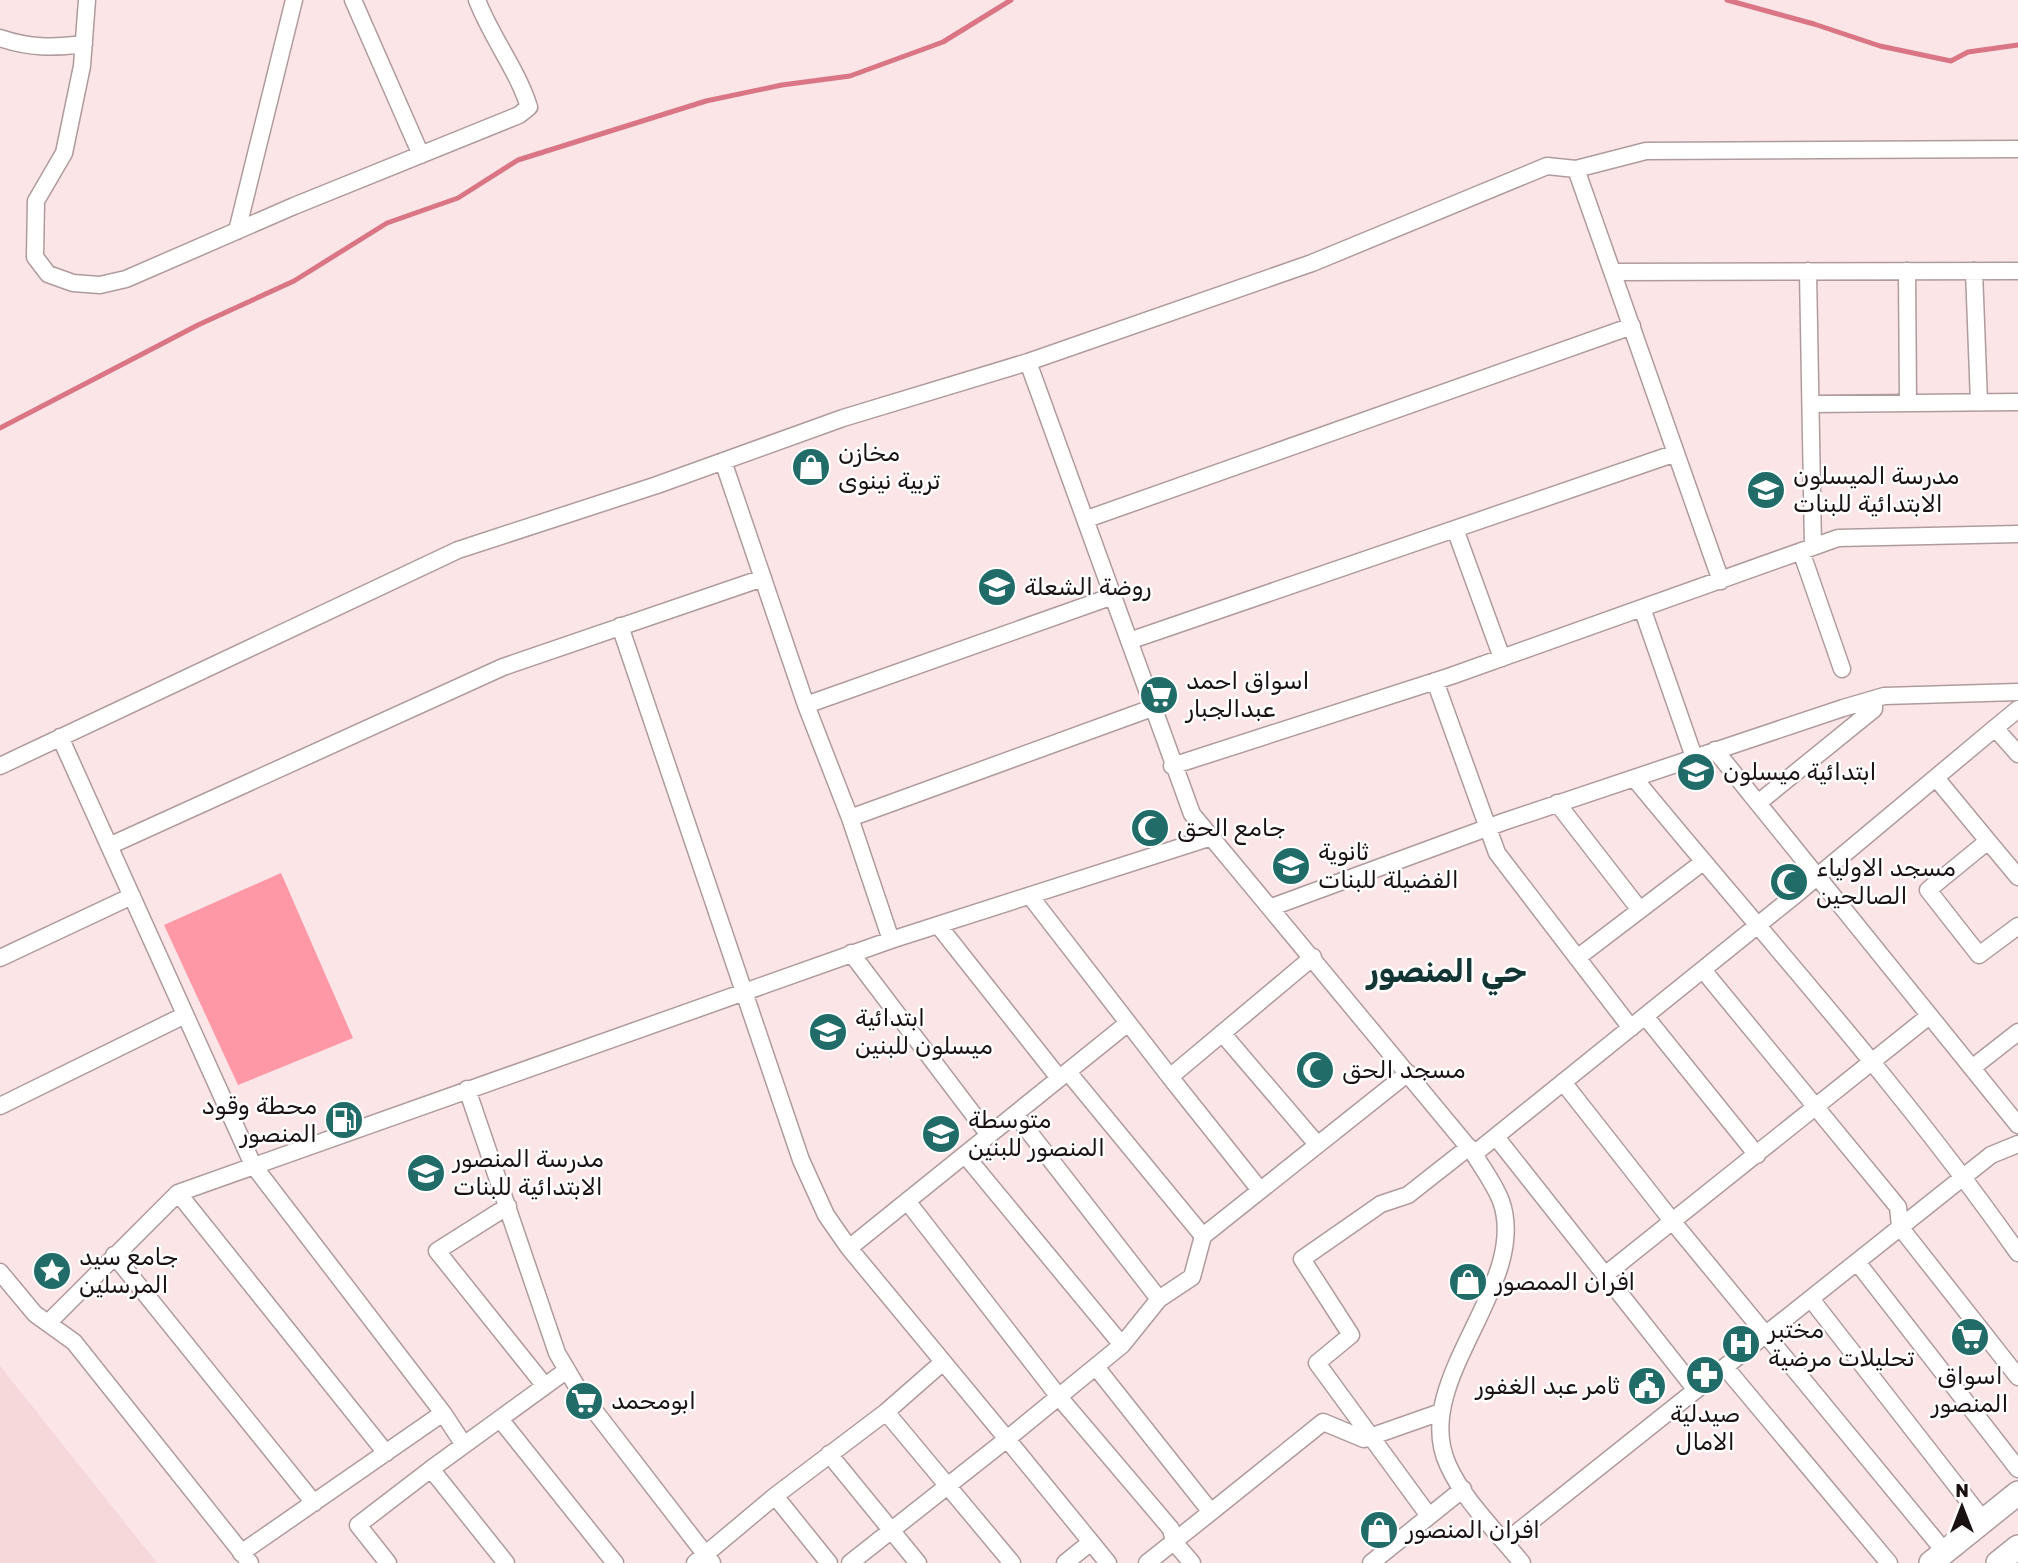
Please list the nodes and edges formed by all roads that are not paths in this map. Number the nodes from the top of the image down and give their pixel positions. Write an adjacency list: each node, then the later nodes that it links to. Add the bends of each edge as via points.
1 (87, 0): 6 (street)
2 (294, 0): 10 (street)
3 (352, 0): 8 (street)
4 (477, 0): 8 (street, via 529,107)
5 (0, 38): 6 (street, via 45,49)
6 (84, 44): 10 (street, via 64,153 36,201 35,257 48,274 73,283 100,285)
7 (2018, 149): 9 (street, via 1646,151)
8 (421, 155): 10 (street)
9 (1576, 169): 15 (street); 17 (street, via 1548,166 1312,262)
10 (237, 231)
11 (1808, 271): 12 (street); 15 (street); 21 (street)
12 (1906, 271): 13 (street); 20 (street)
13 (1974, 271): 14 (street); 18 (street)
14 (2018, 271)
15 (1613, 272): 16 (street)
16 (1632, 326): 22 (street); 24 (street)
17 (1028, 362): 23 (street, via 842,418); 24 (street)
18 (1979, 402): 19 (street); 20 (street)
19 (2018, 402)
20 (1908, 403): 21 (street)
21 (1811, 404): 27 (street)
22 (1676, 453): 25 (street); 29 (street)
23 (723, 461): 28 (street); 43 (street, via 458,550)
24 (1087, 519): 30 (street)
25 (1455, 529): 33 (street); 34 (street)
26 (2018, 534): 27 (street, via 1838,538)
27 (1807, 549): 29 (street); 35 (street)
28 (763, 578): 32 (street); 39 (street)
29 (1721, 581): 31 (street)
30 (1113, 596): 33 (street); 39 (street)
31 (1642, 608): 34 (street); 46 (street)
32 (620, 626): 57 (street, via 503,667); 74 (street)
33 (1129, 641): 40 (street)
34 (1502, 658): 36 (street)
35 (1842, 669)
36 (1435, 681): 47 (street); 54 (street)
37 (2018, 692): 38 (street)
38 (1874, 699): 44 (street); 52 (street, via 1874,709)
39 (806, 705): 53 (street)
40 (1152, 708): 47 (street); 53 (street)
41 (2018, 709): 42 (street)
42 (1995, 728): 45 (street); 50 (street)
43 (60, 737): 48 (street); 57 (street)
44 (1715, 750): 46 (street); 52 (street)
45 (2018, 754)
46 (1695, 757): 49 (street)
47 (1172, 765): 55 (street, via 1192,814)
48 (0, 766)
49 (1634, 778): 51 (street); 58 (street)
50 (1936, 778): 56 (street); 59 (street)
51 (1557, 803): 54 (street); 64 (street)
52 (1758, 803): 59 (street)
53 (850, 818): 68 (street)
54 (1487, 828): 63 (street); 72 (street, via 1497,853)
55 (1212, 837): 62 (street); 63 (street)
56 (1988, 841): 60 (street); 66 (street, via 1928,890 1979,955)
57 (110, 846): 61 (street)
58 (1703, 862): 64 (street); 67 (street)
59 (1818, 876): 67 (street); 77 (street)
60 (2018, 877)
61 (132, 896): 71 (street); 75 (street)
62 (1030, 896): 65 (street); 78 (street)
63 (1272, 907): 70 (street)
64 (1640, 909): 72 (street)
65 (938, 925): 68 (street); 85 (street)
66 (2018, 926)
67 (1756, 927): 73 (street); 82 (street)
68 (891, 940): 69 (street)
69 (851, 953): 74 (street); 93 (street)
70 (1312, 957): 81 (street); 84 (street)
71 (0, 958)
72 (1577, 958): 79 (street)
73 (1703, 970): 76 (street); 90 (street)
74 (743, 992): 88 (street); 109 (street, via 801,1160 826,1215)
75 (185, 1015): 89 (street); 100 (street)
76 (1645, 1016): 79 (street); 99 (street)
77 (1929, 1016): 82 (street); 83 (street)
78 (1128, 1023): 85 (street); 86 (street)
79 (1631, 1028): 87 (street)
80 (2018, 1032): 83 (street)
81 (1222, 1033): 86 (street); 95 (street)
82 (1873, 1063): 90 (street); 101 (street)
83 (1972, 1068): 92 (street)
84 (1408, 1073): 95 (street); 97 (street)
85 (1064, 1075): 91 (street); 108 (street)
86 (1170, 1077): 102 (street)
87 (1563, 1082): 94 (street); 106 (street)
88 (467, 1089): 100 (street); 105 (street)
89 (0, 1106)
90 (1817, 1108): 99 (street); 107 (street, via 1898,1208)
91 (1015, 1114): 93 (street); 116 (street)
92 (2018, 1125)
93 (989, 1135): 98 (street)
94 (1496, 1137): 97 (street); 114 (street)
95 (1316, 1143): 102 (street)
96 (2017, 1146): 101 (street, via 1991,1154)
97 (1472, 1150): 129 (street, via 1501,1201 1500,1267 1453,1369); 132 (street, via 1408,1195 1381,1204 1301,1259 1351,1335 1317,1363)
98 (965, 1154): 104 (street); 119 (street)
99 (1758, 1155): 106 (street)
100 (253, 1165): 103 (street); 130 (street)
101 (1964, 1176): 107 (street); 110 (street)
102 (1260, 1190): 108 (street)
103 (178, 1193): 111 (street); 135 (street)
104 (907, 1201): 109 (street); 127 (street)
105 (508, 1206): 123 (street, via 557,1353); 125 (street, via 437,1251)
106 (1673, 1222): 114 (street); 118 (street)
107 (1900, 1227): 112 (street); 124 (street)
108 (1203, 1236): 116 (street, via 1192,1277)
109 (849, 1248): 120 (street)
110 (2018, 1254)
111 (114, 1255): 117 (street); 143 (street)
112 (1857, 1262): 115 (street); 138 (street)
113 (0, 1272): 117 (street)
114 (1605, 1275): 126 (street)
115 (1811, 1298): 118 (street); 146 (street)
116 (1159, 1299): 119 (street)
117 (48, 1324): 152 (street, via 74,1342)
118 (1767, 1333): 122 (street); 151 (street)
119 (1122, 1345): 121 (street)
120 (943, 1362): 128 (street); 133 (street)
121 (1096, 1367): 127 (street); 144 (street)
122 (1725, 1367): 126 (street); 167 (street)
123 (567, 1370): 125 (street); 153 (street)
124 (2018, 1377)
125 (545, 1386): 131 (street)
126 (1696, 1390): 150 (street)
127 (1059, 1397): 133 (street); 149 (street, via 1171,1529)
128 (886, 1412): 136 (street); 139 (street)
129 (1441, 1412): 132 (street); 140 (street, via 1447,1464)
130 (443, 1413): 134 (street); 135 (street)
131 (500, 1419): 134 (street); 156 (street)
132 (1374, 1436): 144 (street, via 1364,1439 1323,1422); 145 (street)
133 (1007, 1439): 139 (street); 148 (street)
134 (464, 1445): 137 (street)
135 (386, 1453): 143 (street)
136 (830, 1454): 142 (street); 147 (street)
137 (431, 1469): 154 (street, via 358,1525); 155 (street)
138 (2018, 1469)
139 (948, 1485): 147 (street); 160 (street)
140 (1463, 1489): 145 (street); 150 (street)
141 (2018, 1493): 146 (main road)
142 (775, 1496): 153 (street); 157 (street)
143 (314, 1503): 152 (street)
144 (1211, 1512): 149 (street)
145 (1429, 1516): 165 (street)
146 (1984, 1521): 151 (main road)
147 (891, 1531): 158 (street); 159 (street)
148 (1091, 1542): 161 (street); 162 (street)
149 (1174, 1542): 163 (street); 164 (street)
150 (1505, 1542): 166 (street)
151 (1938, 1557)
152 (246, 1558)
153 (704, 1560)
154 (388, 1563)
155 (506, 1563)
156 (615, 1563)
157 (829, 1563)
158 (850, 1563)
159 (918, 1563)
160 (1012, 1563)
161 (1065, 1563)
162 (1108, 1563)
163 (1147, 1563)
164 (1192, 1563)
165 (1371, 1563)
166 (1522, 1563)
167 (1889, 1563)

